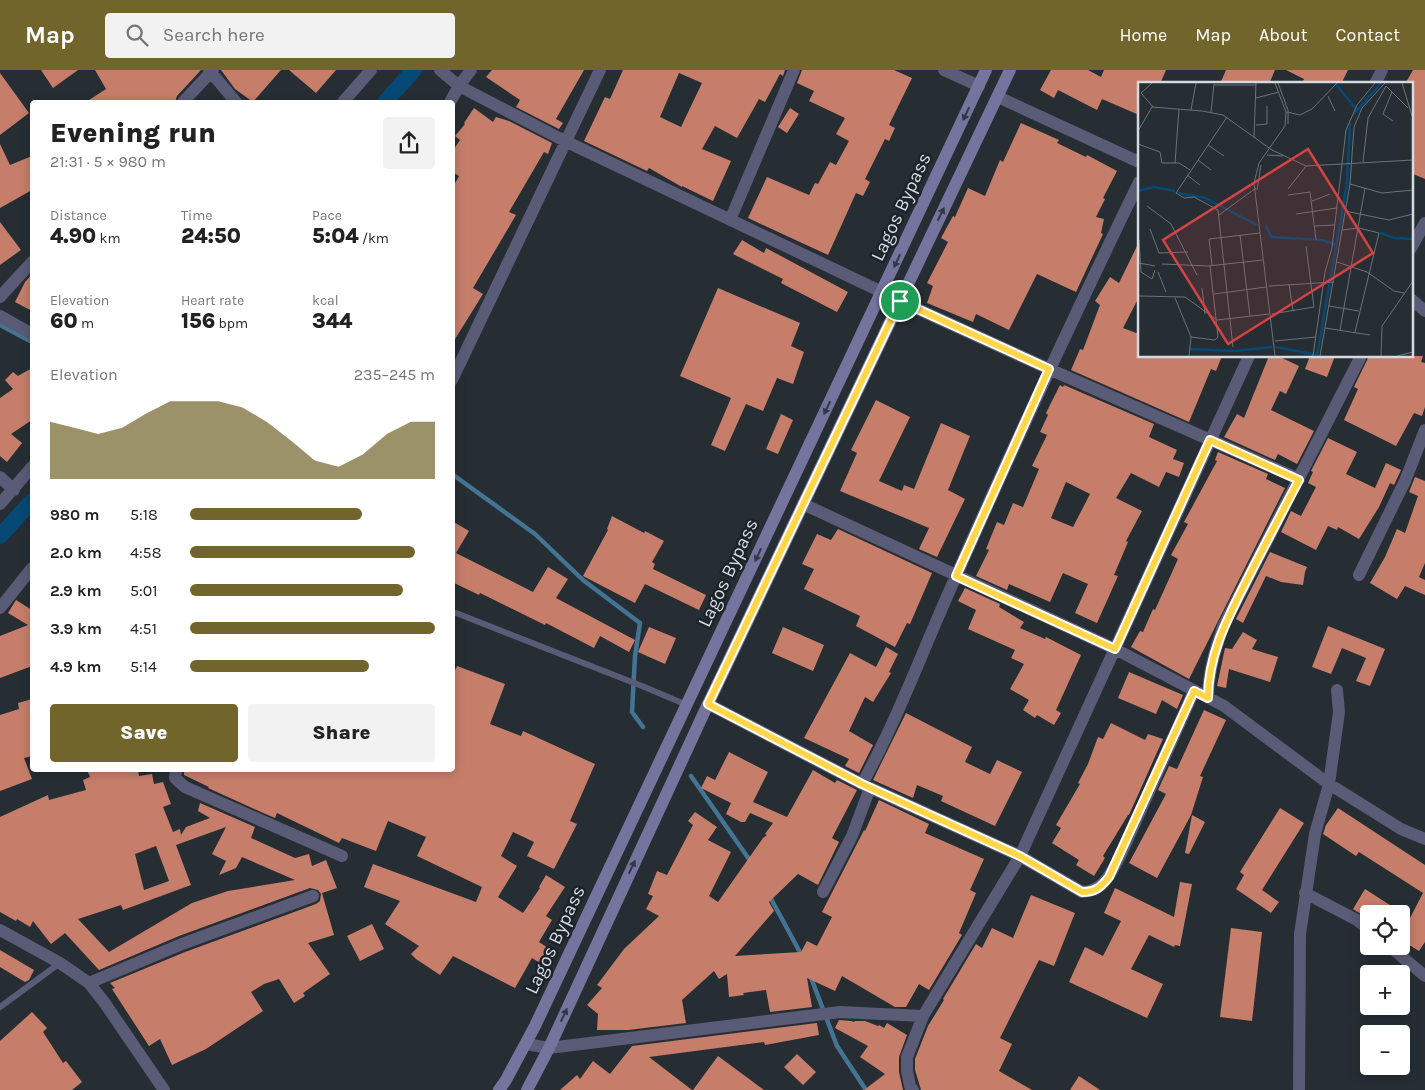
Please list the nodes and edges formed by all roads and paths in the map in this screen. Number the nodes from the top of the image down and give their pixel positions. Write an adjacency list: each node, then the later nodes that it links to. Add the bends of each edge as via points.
1 (371, 70): 17 (street)
2 (440, 70): 12 (street)
3 (471, 70): 12 (street)
4 (600, 70): 19 (street)
5 (794, 70): 22 (street)
6 (944, 70): 13 (street)
7 (986, 70): 13 (main road, Lagos Bypass)
8 (1010, 70): 14 (main road, Lagos Bypass)
9 (1382, 70): 11 (street)
10 (211, 71): 15 (street); 16 (street)
11 (1376, 82)
12 (455, 84): 18 (street); 19 (street)
13 (979, 86): 26 (main road, Lagos Bypass, one-way to 26)
14 (998, 96): 20 (street); 29 (main road, Lagos Bypass, one-way to 14)
15 (185, 100)
16 (234, 100)
17 (345, 100)
18 (451, 100)
19 (567, 142): 22 (street); 36 (street)
20 (1138, 162)
21 (1138, 184): 35 (street)
22 (730, 220): 26 (street)
23 (1425, 224): 24 (street)
24 (1412, 246)
25 (30, 264): 27 (street)
26 (882, 292): 55 (main road, Lagos Bypass, one-way to 55)
27 (0, 297)
28 (1412, 300): 30 (street)
29 (900, 301): 35 (street); 44 (main road, Lagos Bypass)
30 (1425, 310)
31 (0, 316): 32 (street)
32 (30, 333)
33 (1247, 358): 38 (street)
34 (1360, 358): 41 (street)
35 (1049, 369): 38 (street); 47 (street)
36 (455, 374)
37 (1425, 430): 46 (street, via 1405,481)
38 (1210, 440): 41 (street); 50 (street)
39 (30, 470): 42 (street)
40 (0, 477): 42 (street)
41 (1299, 480): 53 (street, via 1223,627 1211,667)
42 (14, 490): 43 (street)
43 (0, 504)
44 (803, 504): 47 (street); 54 (main road, Lagos Bypass)
45 (30, 570): 48 (street)
46 (1359, 575)
47 (956, 576): 50 (street); 58 (street)
48 (0, 608)
49 (456, 613): 55 (lane)
50 (1115, 649): 52 (street); 61 (street)
51 (1337, 690): 57 (street, via 1339,712)
52 (1194, 691): 53 (street); 61 (street, via 1121,854 1100,888 1082,892)
53 (1208, 698): 57 (street, via 1224,706)
54 (708, 704): 58 (street); 74 (main road, Lagos Bypass, one-way to 54)
55 (687, 705): 73 (main road, Lagos Bypass)
56 (176, 772): 60 (street, via 175,778 185,788)
57 (1329, 784): 59 (street, via 1401,829); 63 (street, via 1315,834)
58 (866, 786): 61 (street); 62 (street, via 852,836)
59 (1425, 839)
60 (342, 856)
61 (1020, 856): 72 (street)
62 (823, 892)
63 (1305, 893): 65 (street); 79 (street, via 1300,934)
64 (313, 896): 70 (street, via 182,944)
65 (1360, 922)
66 (0, 930): 68 (street)
67 (1399, 955): 69 (street)
68 (60, 963): 70 (street); 71 (lane)
69 (1425, 976)
70 (89, 983): 75 (street)
71 (0, 1007)
72 (923, 1016): 74 (street, via 840,1012); 78 (street, via 907,1057 907,1071)
73 (526, 1044): 74 (street); 76 (main road, Lagos Bypass)
74 (549, 1048): 77 (main road, Lagos Bypass)
75 (164, 1090)
76 (499, 1090)
77 (527, 1090)
78 (913, 1090)
79 (1299, 1090)

